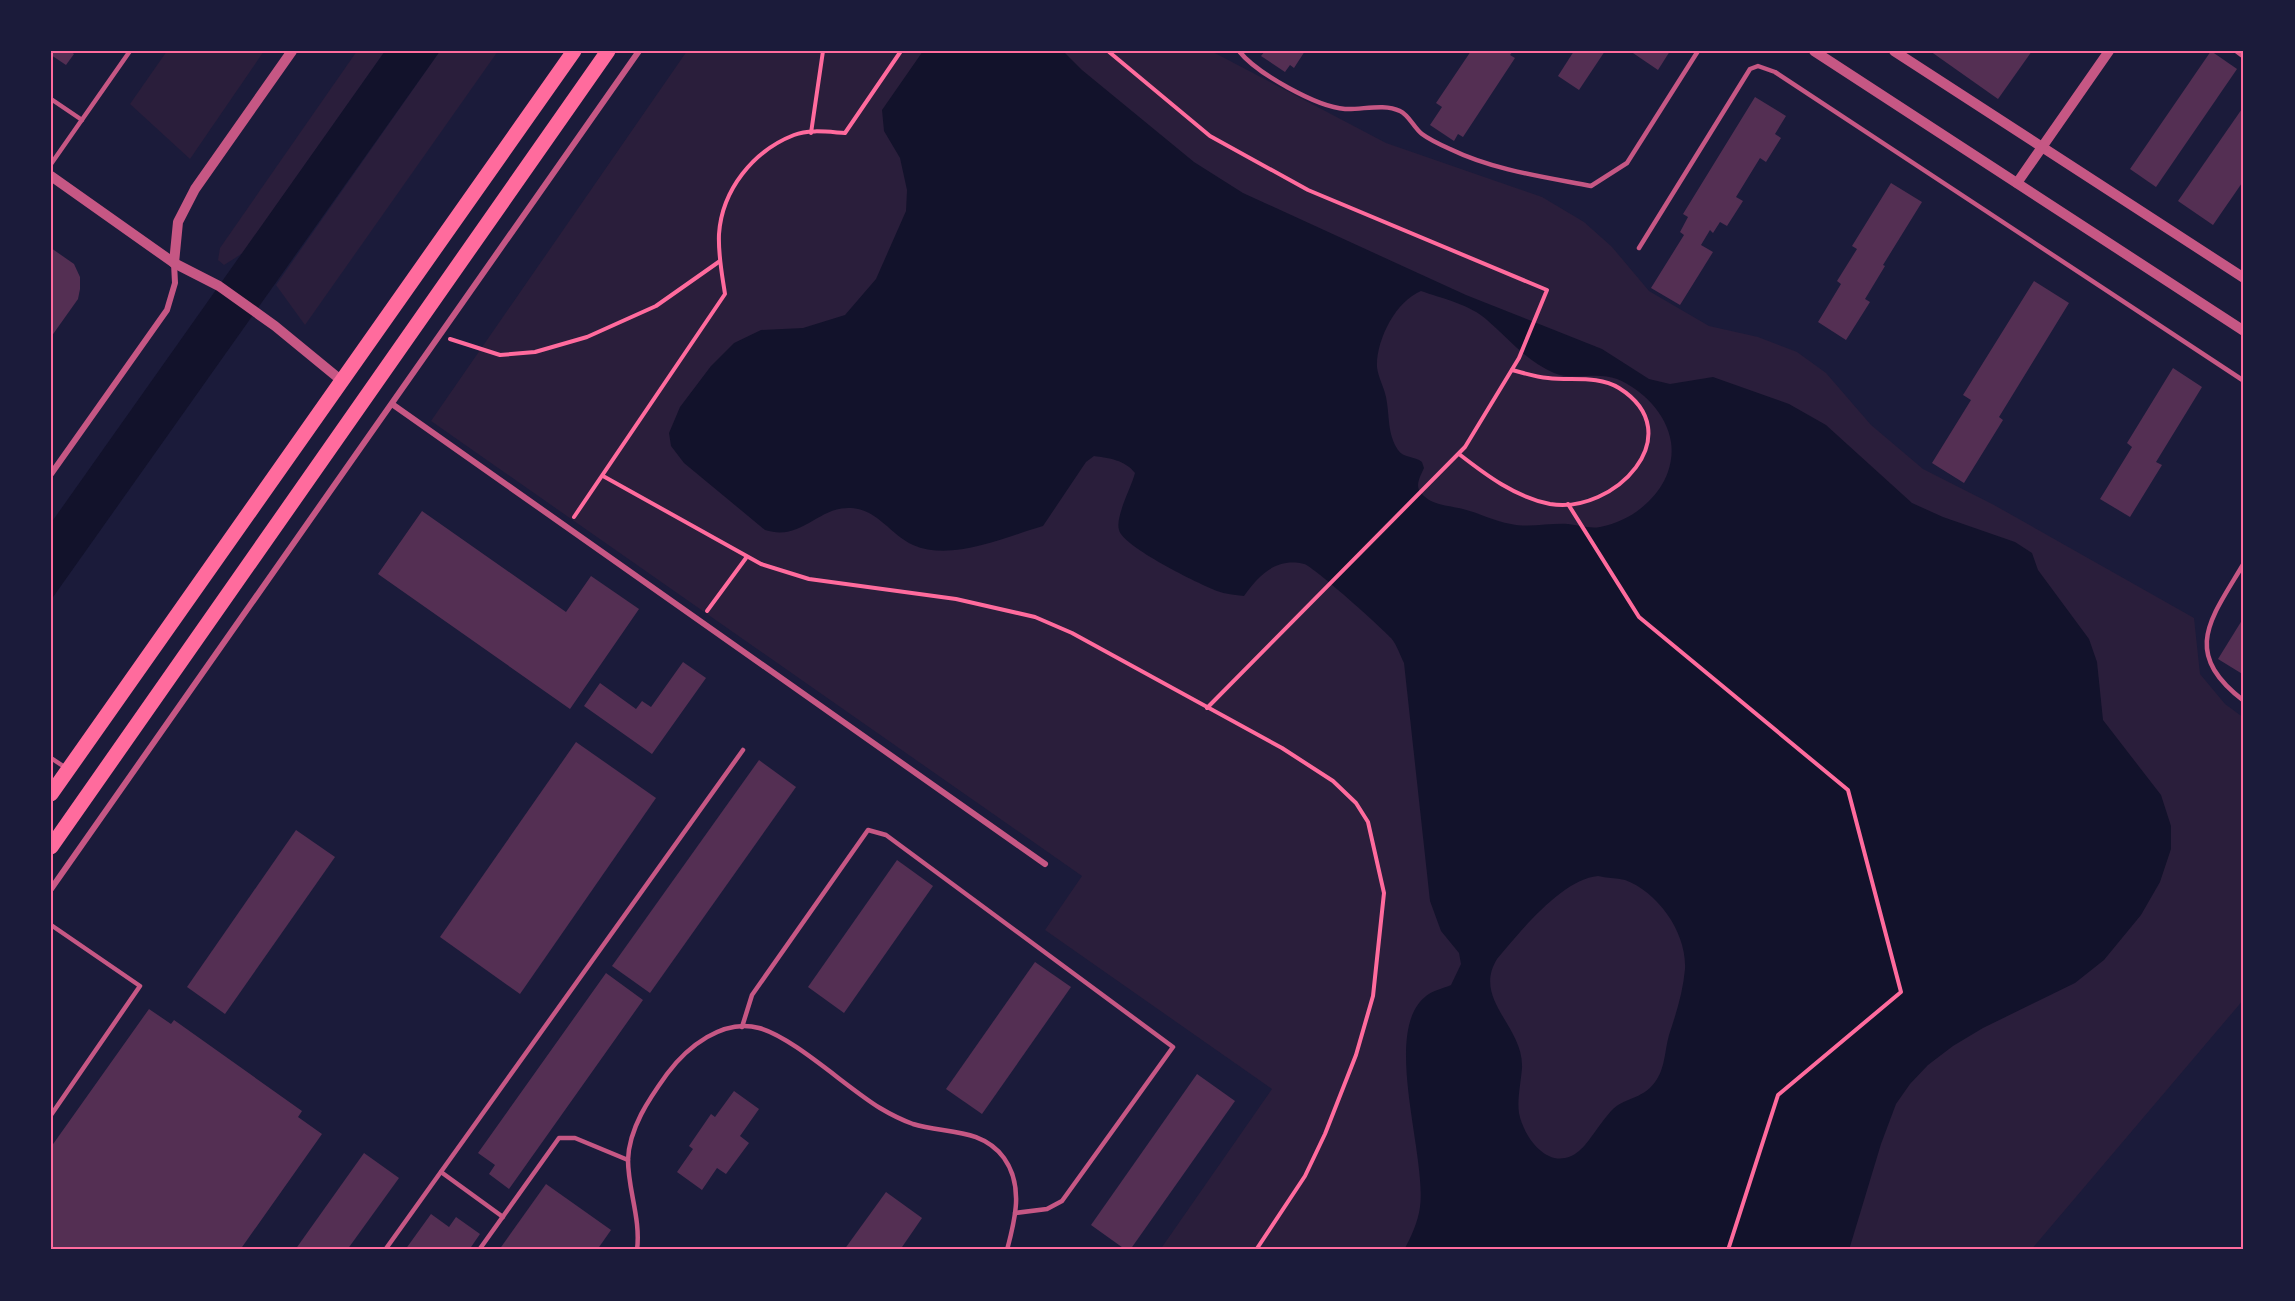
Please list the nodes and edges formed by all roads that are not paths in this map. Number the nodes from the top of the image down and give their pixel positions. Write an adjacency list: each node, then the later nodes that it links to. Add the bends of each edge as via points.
1 (130, 51): 14 (lane)
2 (292, 51): 20 (street, via 195,189 178,222)
3 (573, 51): 23 (main road)
4 (608, 51): 33 (main road)
5 (639, 51): 25 (street)
6 (1239, 51): 7 (lane, via 1247,61 1330,106 1400,111 1421,133 1451,150 1492,165 1591,186 1627,163)
7 (1698, 51)
8 (1814, 51): 18 (street)
9 (1894, 51): 15 (street)
10 (2109, 51): 15 (street)
11 (2236, 51): 12 (lane)
12 (2244, 57)
13 (51, 99): 14 (lane)
14 (82, 120): 16 (lane)
15 (2042, 147): 18 (street); 21 (street)
16 (51, 164)
17 (51, 176): 20 (street)
18 (2017, 183): 22 (street)
19 (1639, 248): 24 (lane, via 1750,69 1758,66 1775,72)
20 (174, 263): 23 (street, via 219,286); 26 (street, via 175,283 167,310)
21 (2244, 278)
22 (2244, 331)
23 (342, 381): 31 (main road)
24 (2244, 381)
25 (393, 404): 34 (street); 35 (street)
26 (51, 474)
27 (2244, 563): 28 (lane, via 2210,621 2206,647 2216,676)
28 (2244, 702)
29 (743, 750): 40 (lane)
30 (51, 758): 31 (lane)
31 (68, 770): 32 (main road)
32 (51, 794)
33 (51, 847)
34 (1045, 864)
35 (51, 889)
36 (51, 925): 38 (lane, via 140,986)
37 (742, 1027): 39 (lane, via 720,1031 676,1062 640,1117); 41 (lane, via 759,1028 783,1040 901,1119 983,1140 1003,1157 1014,1176); 41 (lane, via 752,995 868,830 886,835 1173,1047 1062,1201 1047,1209)
38 (51, 1115)
39 (628, 1160): 42 (lane, via 575,1138 559,1138); 45 (lane)
40 (441, 1173): 42 (lane); 43 (lane)
41 (1015, 1213): 46 (lane)
42 (503, 1217): 44 (lane)
43 (386, 1250)
44 (479, 1250)
45 (637, 1250)
46 (1007, 1250)

